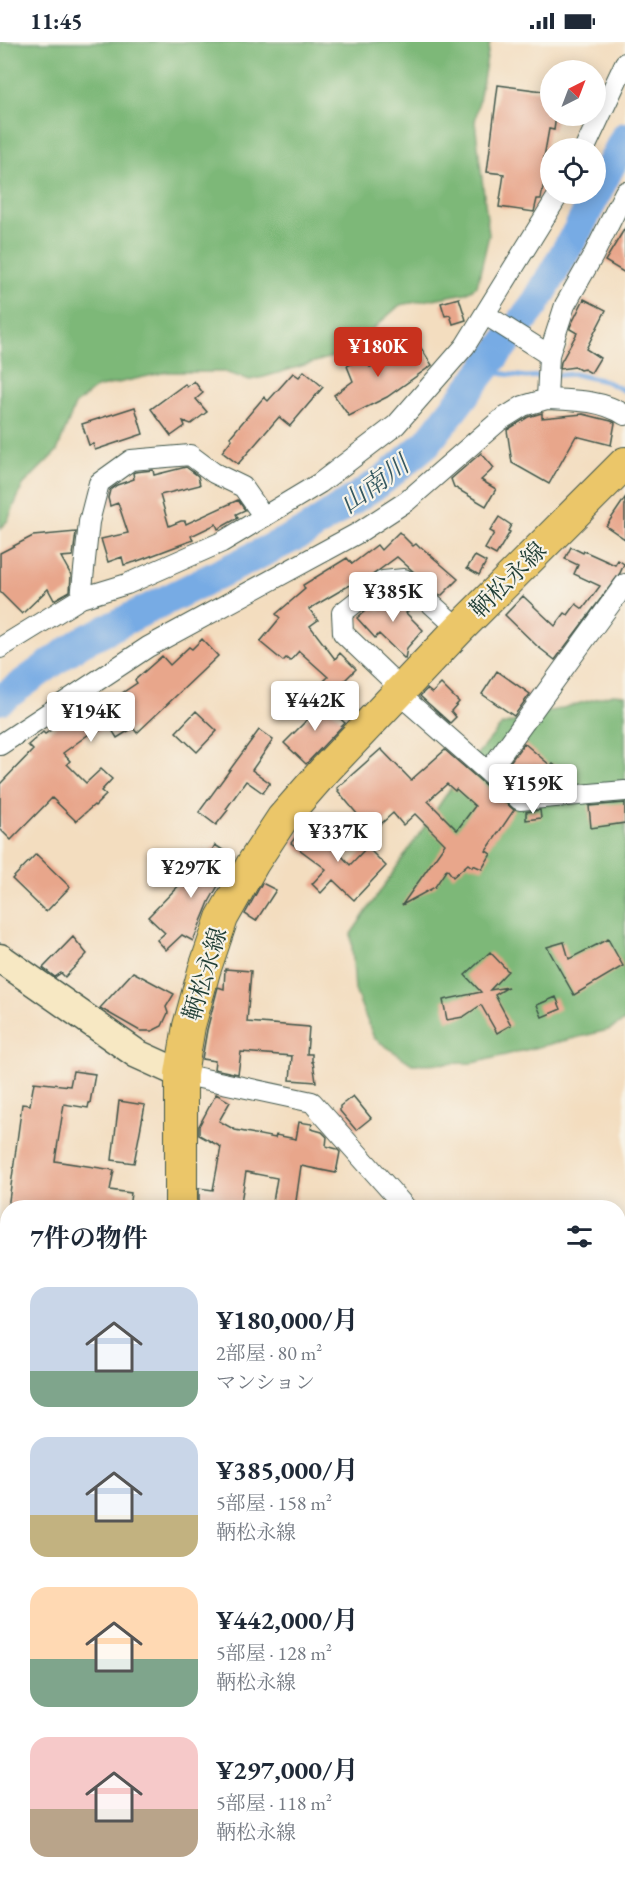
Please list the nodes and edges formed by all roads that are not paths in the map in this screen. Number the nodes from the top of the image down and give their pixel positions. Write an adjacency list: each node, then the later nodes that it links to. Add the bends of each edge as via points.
1 (625, 63): 2 (street)
2 (590, 138)
3 (625, 192): 6 (street, via 565,305)
4 (554, 204): 5 (street)
5 (491, 318): 6 (street); 9 (street, via 396,425 320,483)
6 (546, 370): 7 (street, via 580,400 614,408); 15 (street, via 523,406 499,421 407,501 358,533 148,647)
7 (625, 415)
8 (625, 463): 12 (main road, 鞆松永線)
9 (264, 518): 11 (street, via 222,542 148,575); 11 (street, via 243,487 214,473 190,455 131,460 99,483 89,522)
10 (625, 584): 16 (street)
11 (81, 598): 13 (street)
12 (459, 629): 14 (main road, 鞆松永線); 14 (street, via 404,579 383,581 342,613 342,633 390,678)
13 (0, 648)
14 (398, 693): 16 (street); 19 (main road, 鞆松永線, via 282,819 248,872 222,918 204,971)
15 (0, 745)
16 (489, 771): 17 (street, via 520,800)
17 (625, 791)
18 (0, 958): 19 (main road, via 138,1054)
19 (181, 1074): 20 (main road, 鞆松永線); 21 (street, via 312,1102)
20 (181, 1200)
21 (399, 1200)

